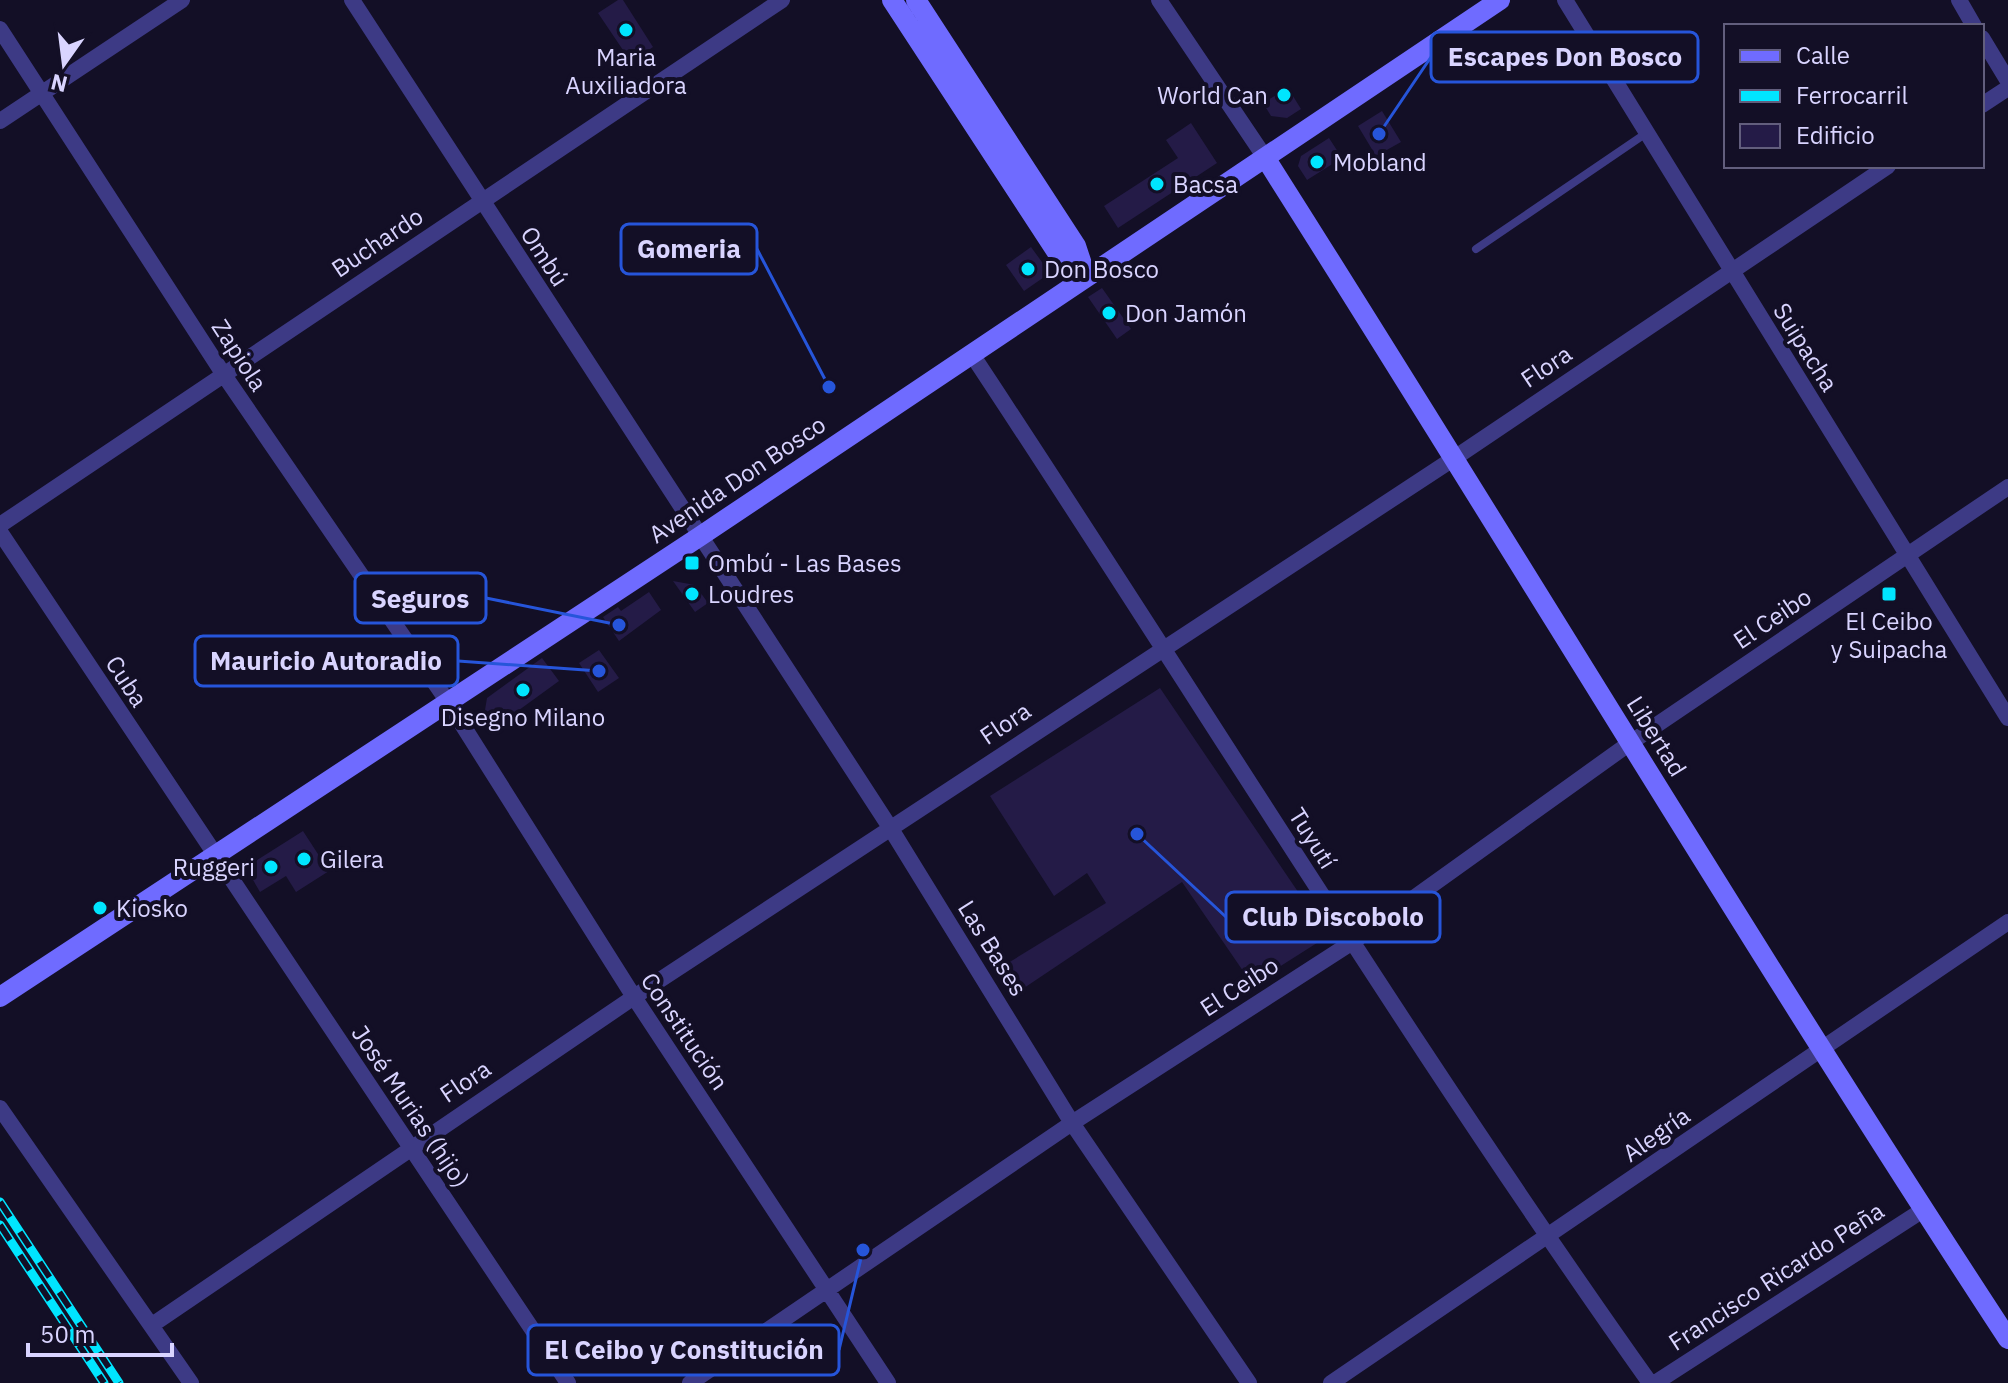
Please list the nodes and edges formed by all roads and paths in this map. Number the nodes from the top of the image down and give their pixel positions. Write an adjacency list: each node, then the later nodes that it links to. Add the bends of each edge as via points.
1 (182, 0): 15 (street)
2 (352, 0): 21 (street, Ombú)
3 (782, 0): 21 (street, Buchardo)
4 (892, 0): 24 (main road, via 1060,257)
5 (916, 0): 24 (main road, via 1076,246)
6 (1159, 0): 19 (street)
7 (1500, 0): 19 (main road, Avenida Don Bosco)
8 (1565, 0): 18 (street, Suipacha)
9 (1959, 0): 10 (street)
10 (1973, 24)
11 (0, 29): 15 (street, Zapiola)
12 (1984, 41): 13 (street)
13 (2008, 81)
14 (2008, 88): 16 (street)
15 (43, 93): 17 (street); 26 (street, Zapiola)
16 (1984, 104)
17 (0, 121)
18 (1645, 134): 22 (lane); 23 (street, Suipacha)
19 (1266, 159): 24 (main road, Avenida Don Bosco); 27 (main road, Libertad)
20 (1885, 168): 23 (street, Flora)
21 (481, 201): 26 (street, Buchardo); 31 (street, Ombú)
22 (1476, 249)
23 (1730, 270): 27 (street, Flora); 32 (street, Suipacha)
24 (1086, 276): 25 (main road, Avenida Don Bosco)
25 (971, 353): 31 (main road, Avenida Don Bosco); 33 (street, Tuyutí)
26 (224, 375): 29 (street, Buchardo); 34 (street, Zapiola)
27 (1456, 457): 33 (street, Flora); 36 (main road, Libertad)
28 (2008, 487): 32 (street, El Ceibo)
29 (0, 525)
30 (0, 532): 38 (street, Cuba)
31 (699, 537): 34 (main road, Avenida Don Bosco); 37 (street, Las Bases)
32 (1907, 556): 35 (street, Suipacha); 36 (street, El Ceibo)
33 (1165, 646): 37 (street, Flora); 40 (street, Tuyutí)
34 (448, 702): 38 (main road, Avenida Don Bosco); 42 (street, Constitución)
35 (2008, 718)
36 (1630, 743): 40 (street, El Ceibo); 43 (main road, Libertad)
37 (891, 829): 42 (street, Flora); 45 (street, Las Bases)
38 (214, 856): 41 (main road, Avenida Don Bosco); 46 (street, José Murias (hijo))
39 (2008, 922): 43 (street, Alegría)
40 (1351, 943): 45 (street, El Ceibo); 48 (street, Tuyutí)
41 (0, 997)
42 (634, 997): 46 (street, Flora); 49 (street, Constitución)
43 (1821, 1050): 47 (main road, Libertad); 48 (street, Alegría)
44 (0, 1108): 50 (street)
45 (1072, 1123): 49 (street, El Ceibo); 56 (street, Las Bases)
46 (411, 1147): 50 (street, Flora); 53 (street, José Murias (hijo))
47 (1923, 1210): 51 (main road, Libertad); 58 (street, Francisco Ricardo Peña)
48 (1547, 1238): 57 (street, Alegría); 58 (street, Tuyutí)
49 (829, 1290): 54 (street, El Ceibo); 55 (street, Constitución)
50 (152, 1325): 52 (street)
51 (2008, 1339)
52 (191, 1383)
53 (568, 1383)
54 (690, 1383)
55 (888, 1383)
56 (1249, 1383)
57 (1331, 1383)
58 (1653, 1383)

